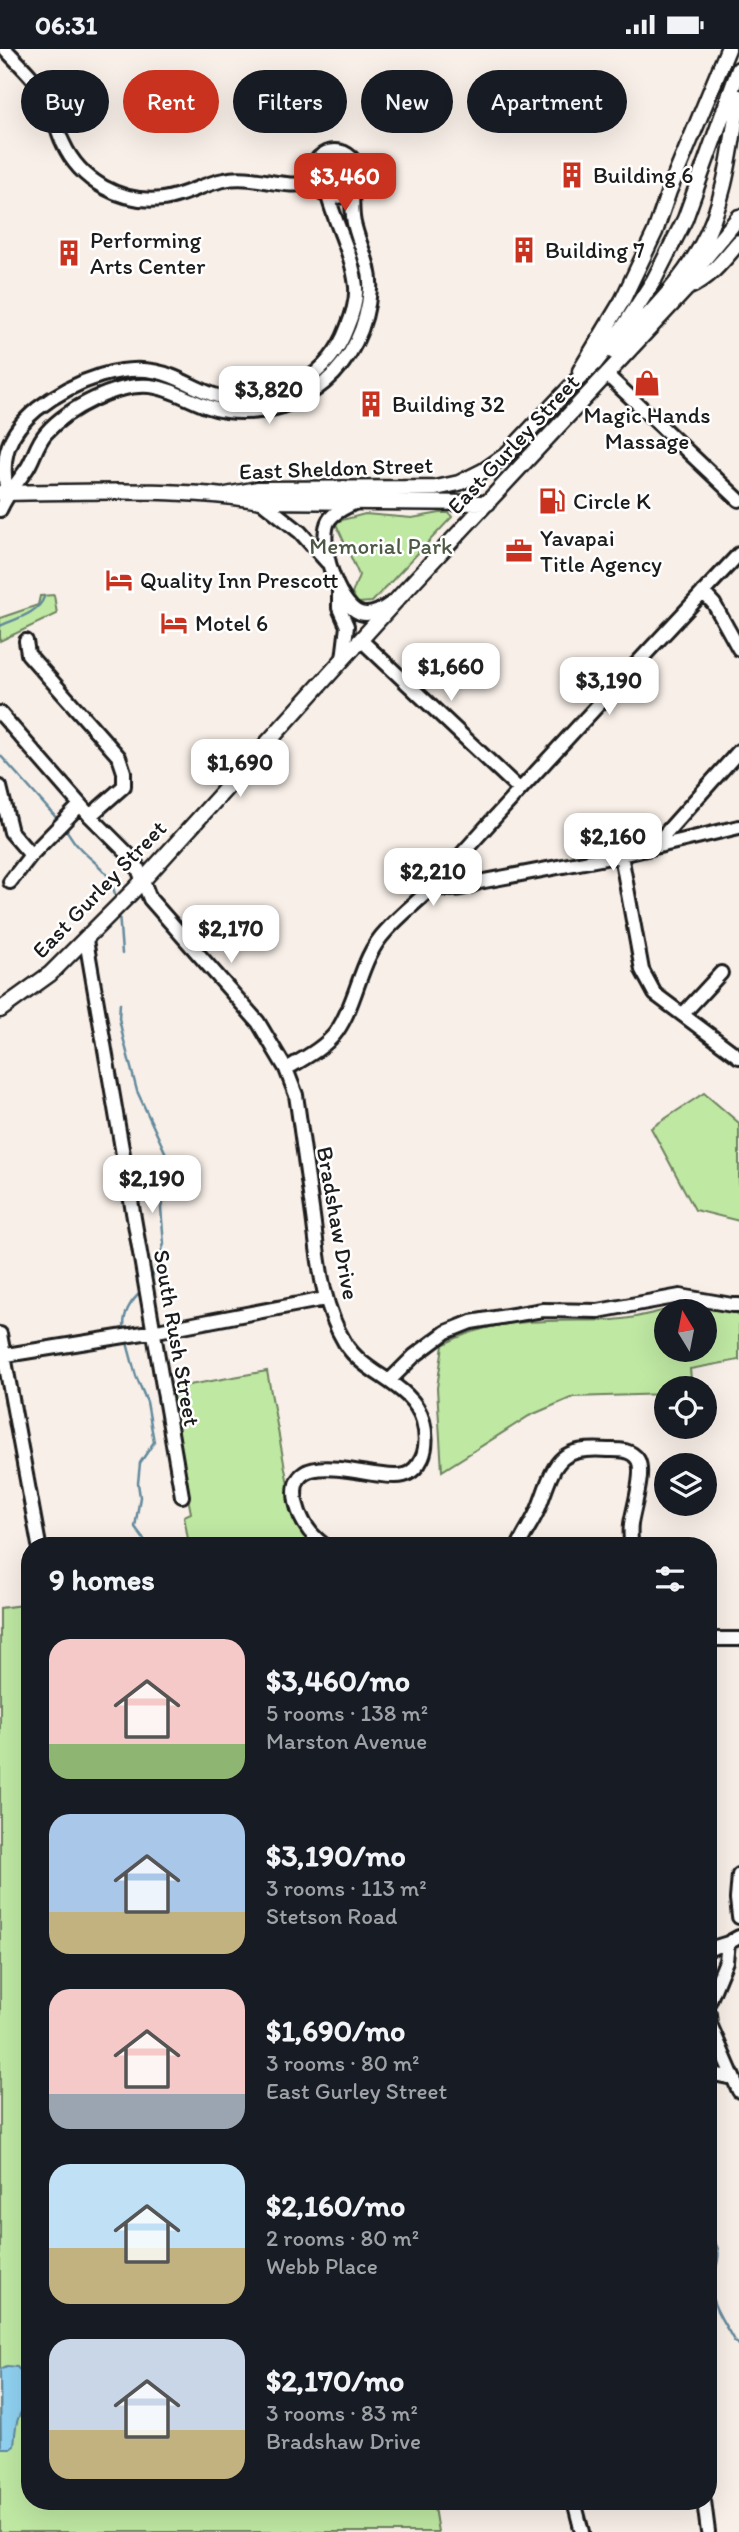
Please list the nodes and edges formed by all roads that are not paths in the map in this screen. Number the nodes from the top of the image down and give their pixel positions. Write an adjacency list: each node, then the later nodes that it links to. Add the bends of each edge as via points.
1 (5, 49): 5 (street, via 45,95 73,161 94,182 120,195 162,199 224,179 295,185)
2 (728, 49): 12 (main road, via 655,232)
3 (739, 69): 12 (main road, via 702,176 670,249 625,325)
4 (739, 97): 13 (main road, via 727,175 701,247 677,283 598,370)
5 (314, 182): 6 (street, via 317,161 337,151 355,163 358,177); 7 (street)
6 (352, 190): 7 (street, via 341,197); 14 (street, via 354,224 370,287 352,351 311,394 258,411 225,411 173,391 149,386 124,388 82,404 61,418 33,452 28,468)
7 (327, 196): 14 (street, via 353,265 356,290 342,341 329,361 288,391 258,399 213,395 150,371 118,372 89,380 47,402 14,433 3,470)
8 (739, 217): 10 (main road)
9 (739, 242): 10 (main road, East Gurley Street, via 712,273)
10 (687, 288): 11 (main road, East Gurley Street)
11 (607, 375): 13 (main road, East Gurley Street); 16 (street)
12 (576, 381): 15 (main road, East Sheldon Street, via 506,455 459,483 411,490 258,489)
13 (582, 403): 19 (main road, East Gurley Street)
14 (3, 493): 15 (main road, East Sheldon Street); 20 (street)
15 (226, 495): 17 (main road, East Sheldon Street)
16 (739, 500)
17 (261, 501): 18 (main road, East Sheldon Street); 22 (street, via 300,532)
18 (356, 502): 19 (main road, East Sheldon Street); 22 (street, via 328,522 325,541)
19 (488, 503): 25 (main road, East Gurley Street)
20 (0, 510)
21 (739, 554): 24 (street)
22 (330, 565): 23 (street)
23 (339, 592): 25 (street, via 359,613 371,614); 29 (street, via 339,608 347,625)
24 (703, 592): 28 (street); 33 (street)
25 (402, 594): 26 (main road, East Gurley Street)
26 (361, 640): 29 (main road, East Gurley Street); 33 (street)
27 (26, 641): 35 (street, via 28,654 118,757 124,772 124,786)
28 (739, 649)
29 (343, 659): 42 (main road, East Gurley Street)
30 (1, 718): 34 (street, Bradshaw Drive)
31 (739, 751): 37 (street)
32 (0, 787): 38 (street, via 11,832)
33 (519, 789): 40 (street)
34 (80, 805): 35 (street, Bradshaw Drive); 38 (street)
35 (90, 816): 42 (street, Bradshaw Drive, via 135,861)
36 (739, 827): 37 (street)
37 (655, 845): 39 (street)
38 (31, 855): 41 (street)
39 (621, 855): 43 (street); 48 (street, via 642,970 655,994)
40 (456, 858): 43 (street); 44 (street)
41 (10, 882)
42 (142, 882): 45 (main road, East Gurley Street); 50 (street, Bradshaw Drive, via 150,899 258,1022)
43 (479, 882): 44 (street, via 445,890)
44 (434, 885): 50 (street, via 384,932 369,954 336,1033)
45 (86, 940): 47 (main road, East Gurley Street, via 50,974); 53 (street, South Rush Street)
46 (721, 973): 48 (street)
47 (0, 1010)
48 (684, 1013): 49 (street)
49 (739, 1057)
50 (286, 1069): 51 (street, Bradshaw Drive, via 296,1095)
51 (325, 1299): 53 (street); 56 (street, Bradshaw Drive, via 346,1344 361,1362)
52 (739, 1305): 56 (street, via 680,1296 598,1311 543,1310 471,1322 446,1332)
53 (155, 1331): 55 (street); 57 (street, South Rush Street)
54 (0, 1334): 55 (street)
55 (2, 1356): 58 (street)
56 (389, 1381): 59 (street, Bradshaw Drive, via 414,1404 423,1421 425,1451 418,1466 404,1475 382,1476 326,1467 310,1470 299,1479 295,1494 298,1512)
57 (182, 1496)
58 (36, 1537)
59 (315, 1537)
60 (523, 1537): 61 (street, via 556,1464 567,1454 586,1448 628,1451 638,1459 641,1471)
61 (631, 1537)
62 (717, 1639): 63 (street)
63 (739, 1639)
64 (739, 1875): 65 (street)
65 (739, 1917)
66 (734, 1940): 67 (street)
67 (717, 1983)
68 (717, 2040): 70 (street)
69 (717, 2075): 70 (street)
70 (733, 2078): 71 (street)
71 (739, 2091)
72 (575, 2510): 74 (street)
73 (706, 2510): 75 (street)
74 (580, 2531)
75 (708, 2532)

